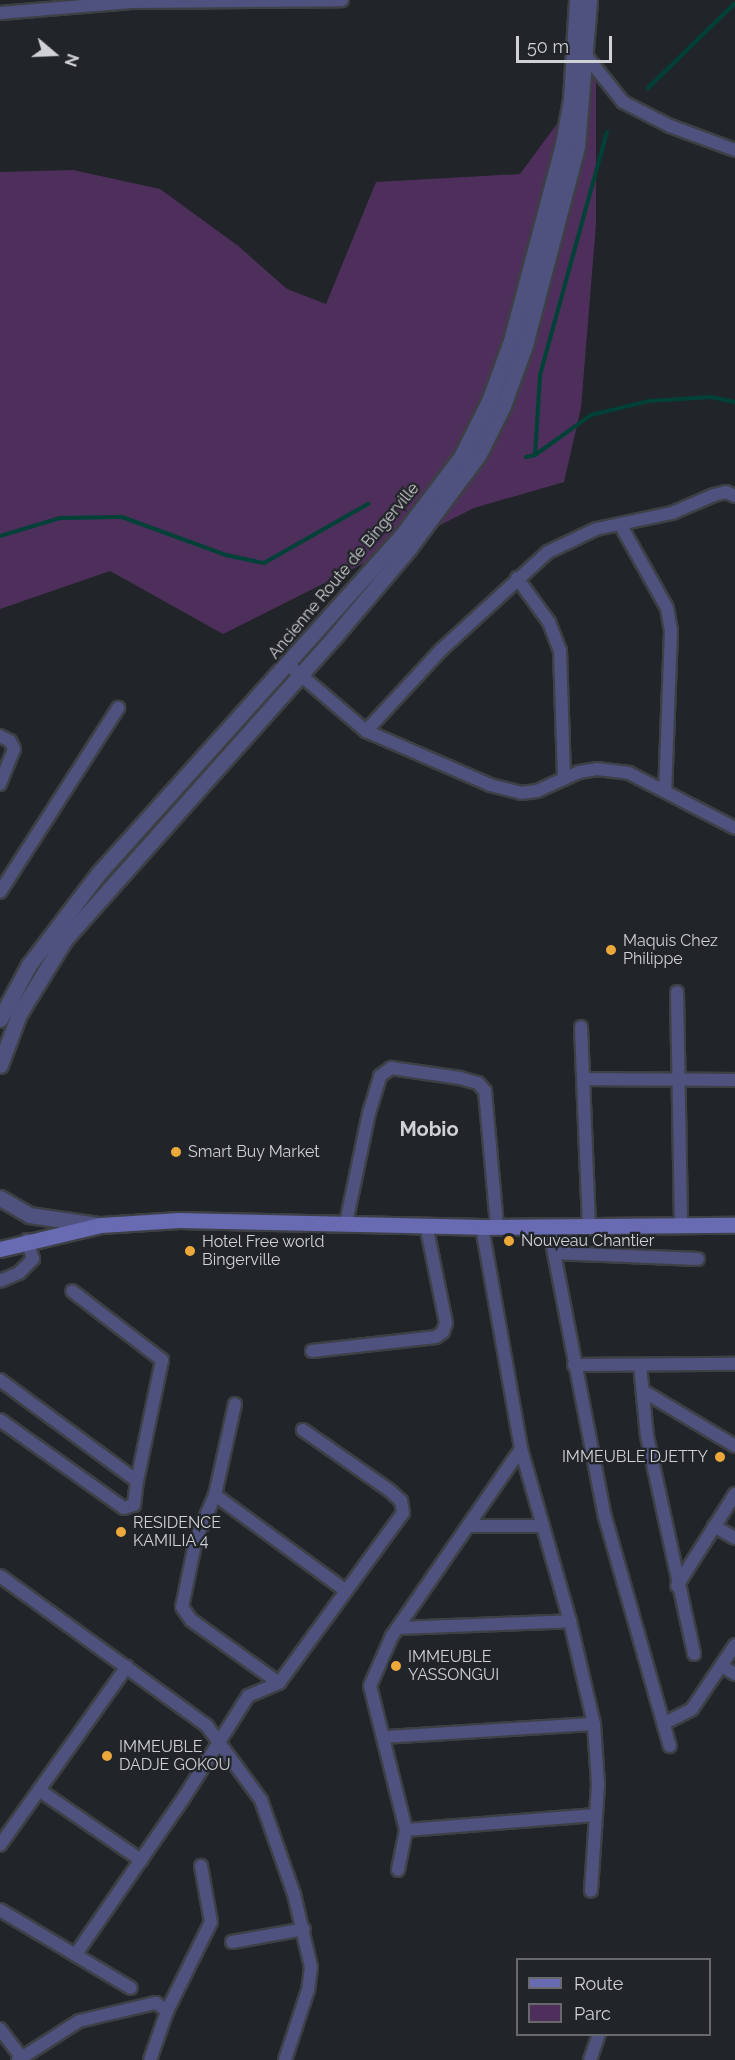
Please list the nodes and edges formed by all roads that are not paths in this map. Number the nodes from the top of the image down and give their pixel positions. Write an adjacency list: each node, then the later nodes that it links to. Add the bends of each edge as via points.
1 (342, 0): 4 (street)
2 (577, 0): 11 (street, Ancienne Route de Bingerville, via 571,99 563,144 511,341 489,401 460,458)
3 (590, 0): 6 (street, Ancienne Route de Bingerville)
4 (56, 3): 5 (street)
5 (0, 13)
6 (587, 57): 7 (street, via 623,102 670,126); 11 (street, Ancienne Route de Bingerville, via 577,147 525,345 503,406 479,454 409,548)
7 (735, 150)
8 (735, 496): 9 (street, via 726,492 672,513)
9 (620, 524): 10 (street, via 596,529 548,552); 17 (street, via 667,608 672,632)
10 (517, 578): 13 (street, via 441,650); 15 (street, via 549,622 560,650)
11 (295, 670): 13 (street, Ancienne Route de Bingerville); 21 (street, Ancienne Route de Bingerville, via 57,924); 23 (street, Ancienne Route de Bingerville, via 65,939 19,1014)
12 (118, 708): 19 (street)
13 (366, 731): 15 (street, Ancienne Route de Bingerville, via 506,790 537,791)
14 (0, 736): 16 (street, via 10,741 14,749)
15 (564, 779): 17 (street, Ancienne Route de Bingerville, via 597,769 629,773)
16 (0, 784)
17 (665, 791): 18 (street, Ancienne Route de Bingerville)
18 (735, 828)
19 (1, 887)
20 (677, 992): 25 (street)
21 (0, 1017)
22 (581, 1027): 24 (street)
23 (0, 1065)
24 (583, 1079): 25 (street); 35 (street)
25 (679, 1079): 26 (street); 33 (street)
26 (735, 1080)
27 (0, 1198): 29 (street, via 29,1215)
28 (346, 1223): 29 (main road, via 179,1220); 30 (main road); 32 (street, via 380,1076 391,1068 460,1078 478,1083 485,1091)
29 (101, 1225): 36 (main road)
30 (426, 1225): 32 (main road); 42 (street, via 446,1323 443,1332 436,1337)
31 (735, 1225): 33 (main road)
32 (489, 1226): 34 (main road); 52 (street)
33 (681, 1226): 35 (main road)
34 (549, 1227): 35 (main road); 38 (street)
35 (589, 1227)
36 (27, 1240): 37 (main road); 40 (street, via 33,1259 19,1273)
37 (0, 1249)
38 (554, 1253): 39 (street); 44 (street)
39 (698, 1259)
40 (0, 1281)
41 (72, 1290): 53 (street, via 162,1360)
42 (312, 1351)
43 (735, 1364): 45 (street)
44 (574, 1365): 45 (street); 72 (street, via 605,1517)
45 (640, 1365): 47 (street)
46 (0, 1380): 53 (street)
47 (643, 1391): 51 (street); 61 (street, via 647,1436)
48 (235, 1404): 55 (street)
49 (0, 1420): 53 (street, via 124,1508 134,1504)
50 (303, 1430): 62 (street, via 401,1501 403,1513)
51 (735, 1446)
52 (521, 1449): 56 (street); 57 (street)
53 (137, 1481)
54 (735, 1494): 58 (street)
55 (216, 1495): 62 (street); 70 (street, via 196,1539 182,1607 191,1620)
56 (469, 1526): 57 (street); 64 (street)
57 (543, 1526): 63 (street)
58 (714, 1526): 59 (street); 61 (street)
59 (735, 1538)
60 (0, 1576): 67 (street)
61 (677, 1586): 66 (street)
62 (346, 1590): 70 (street)
63 (570, 1621): 64 (street); 71 (street)
64 (399, 1628): 73 (street, via 387,1644 370,1686 373,1710)
65 (735, 1645): 68 (street)
66 (694, 1654)
67 (127, 1666): 74 (street, via 207,1726); 76 (street)
68 (722, 1666): 69 (street); 72 (street, via 692,1709)
69 (735, 1674)
70 (279, 1683): 74 (street, via 248,1696)
71 (594, 1724): 73 (street); 77 (street, via 598,1751)
72 (664, 1724): 75 (street)
73 (385, 1737): 78 (street)
74 (220, 1742): 80 (street); 85 (street, via 261,1800)
75 (670, 1746)
76 (39, 1790): 79 (street); 80 (street)
77 (595, 1815): 78 (street); 83 (street)
78 (406, 1830): 82 (street)
79 (0, 1845)
80 (141, 1860): 87 (street)
81 (201, 1866): 89 (street, via 211,1922)
82 (398, 1870)
83 (591, 1891)
84 (0, 1910): 87 (street)
85 (304, 1929): 86 (street); 94 (street, via 310,1979)
86 (232, 1942)
87 (76, 1954): 88 (street)
88 (131, 1988)
89 (167, 2011): 92 (street, via 156,2003 79,2021); 93 (street)
90 (0, 2029): 92 (street)
91 (598, 2036): 95 (street)
92 (20, 2059)
93 (150, 2060)
94 (285, 2060)
95 (590, 2060)

